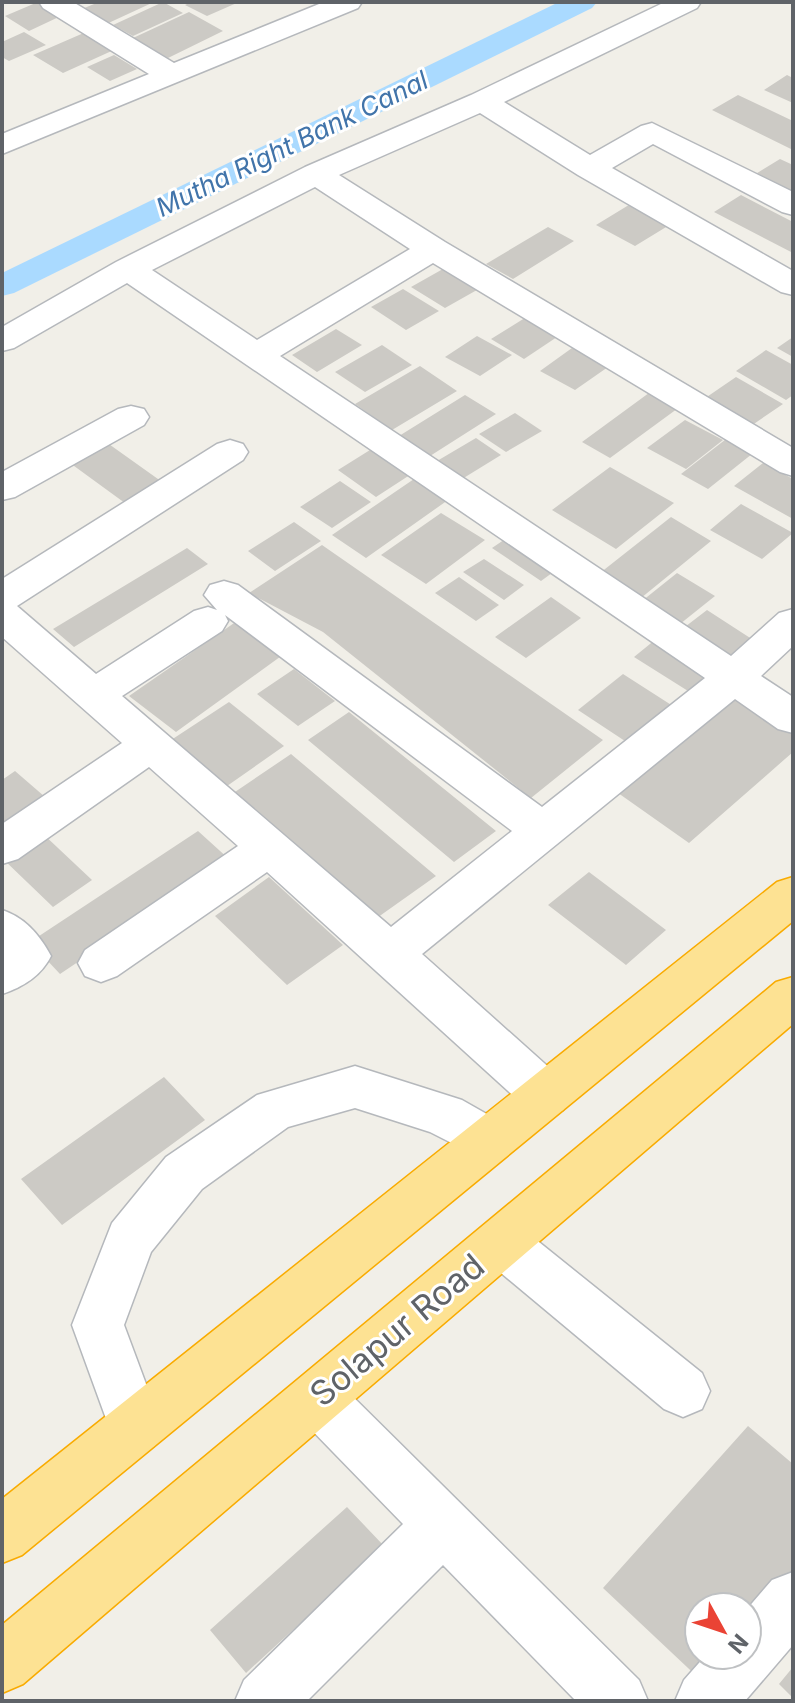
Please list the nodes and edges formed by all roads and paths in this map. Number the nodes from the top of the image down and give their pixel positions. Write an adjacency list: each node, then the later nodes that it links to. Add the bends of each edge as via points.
1 (53, 2): 6 (street)
2 (282, 2): 5 (street)
3 (348, 2): 5 (street)
4 (687, 2): 7 (street)
5 (310, 17): 6 (street)
6 (172, 75): 8 (street)
7 (482, 101): 9 (street); 10 (street)
8 (2, 145)
9 (589, 168): 11 (street, via 652,132); 14 (street)
10 (316, 174): 12 (street); 13 (street)
11 (793, 205)
12 (433, 249): 16 (street); 19 (street)
13 (128, 269): 15 (street); 16 (street)
14 (793, 285)
15 (2, 341)
16 (258, 354): 24 (street)
17 (131, 417): 20 (street)
18 (230, 452): 21 (street)
19 (793, 464)
20 (2, 488)
21 (2, 597)
22 (2, 615): 25 (street)
23 (793, 623): 24 (street)
24 (733, 678): 26 (street); 28 (street)
25 (94, 695): 27 (street); 28 (street, via 216,608)
26 (793, 718)
27 (151, 744): 29 (street); 30 (street)
28 (542, 830): 33 (street)
29 (2, 847)
30 (269, 848): 33 (street); 34 (street)
31 (793, 895): 37 (highway)
32 (2, 928): 35 (street, via 28,956)
33 (390, 953): 37 (street)
34 (101, 963)
35 (2, 975)
36 (793, 996): 39 (highway, Solapur Road)
37 (546, 1095): 38 (highway)
38 (489, 1140): 42 (highway); 42 (street, via 445,1115 355,1087 274,1110 184,1173 130,1239 98,1325)
39 (501, 1242): 40 (street); 41 (highway, Solapur Road)
40 (683, 1391)
41 (317, 1398): 43 (street); 47 (highway, Solapur Road)
42 (135, 1427): 44 (highway)
43 (442, 1526): 49 (street); 50 (street)
44 (2, 1535)
45 (793, 1601): 46 (street)
46 (763, 1635)
47 (2, 1663)
48 (731, 1671): 51 (street)
49 (265, 1701)
50 (618, 1701)
51 (705, 1701)

